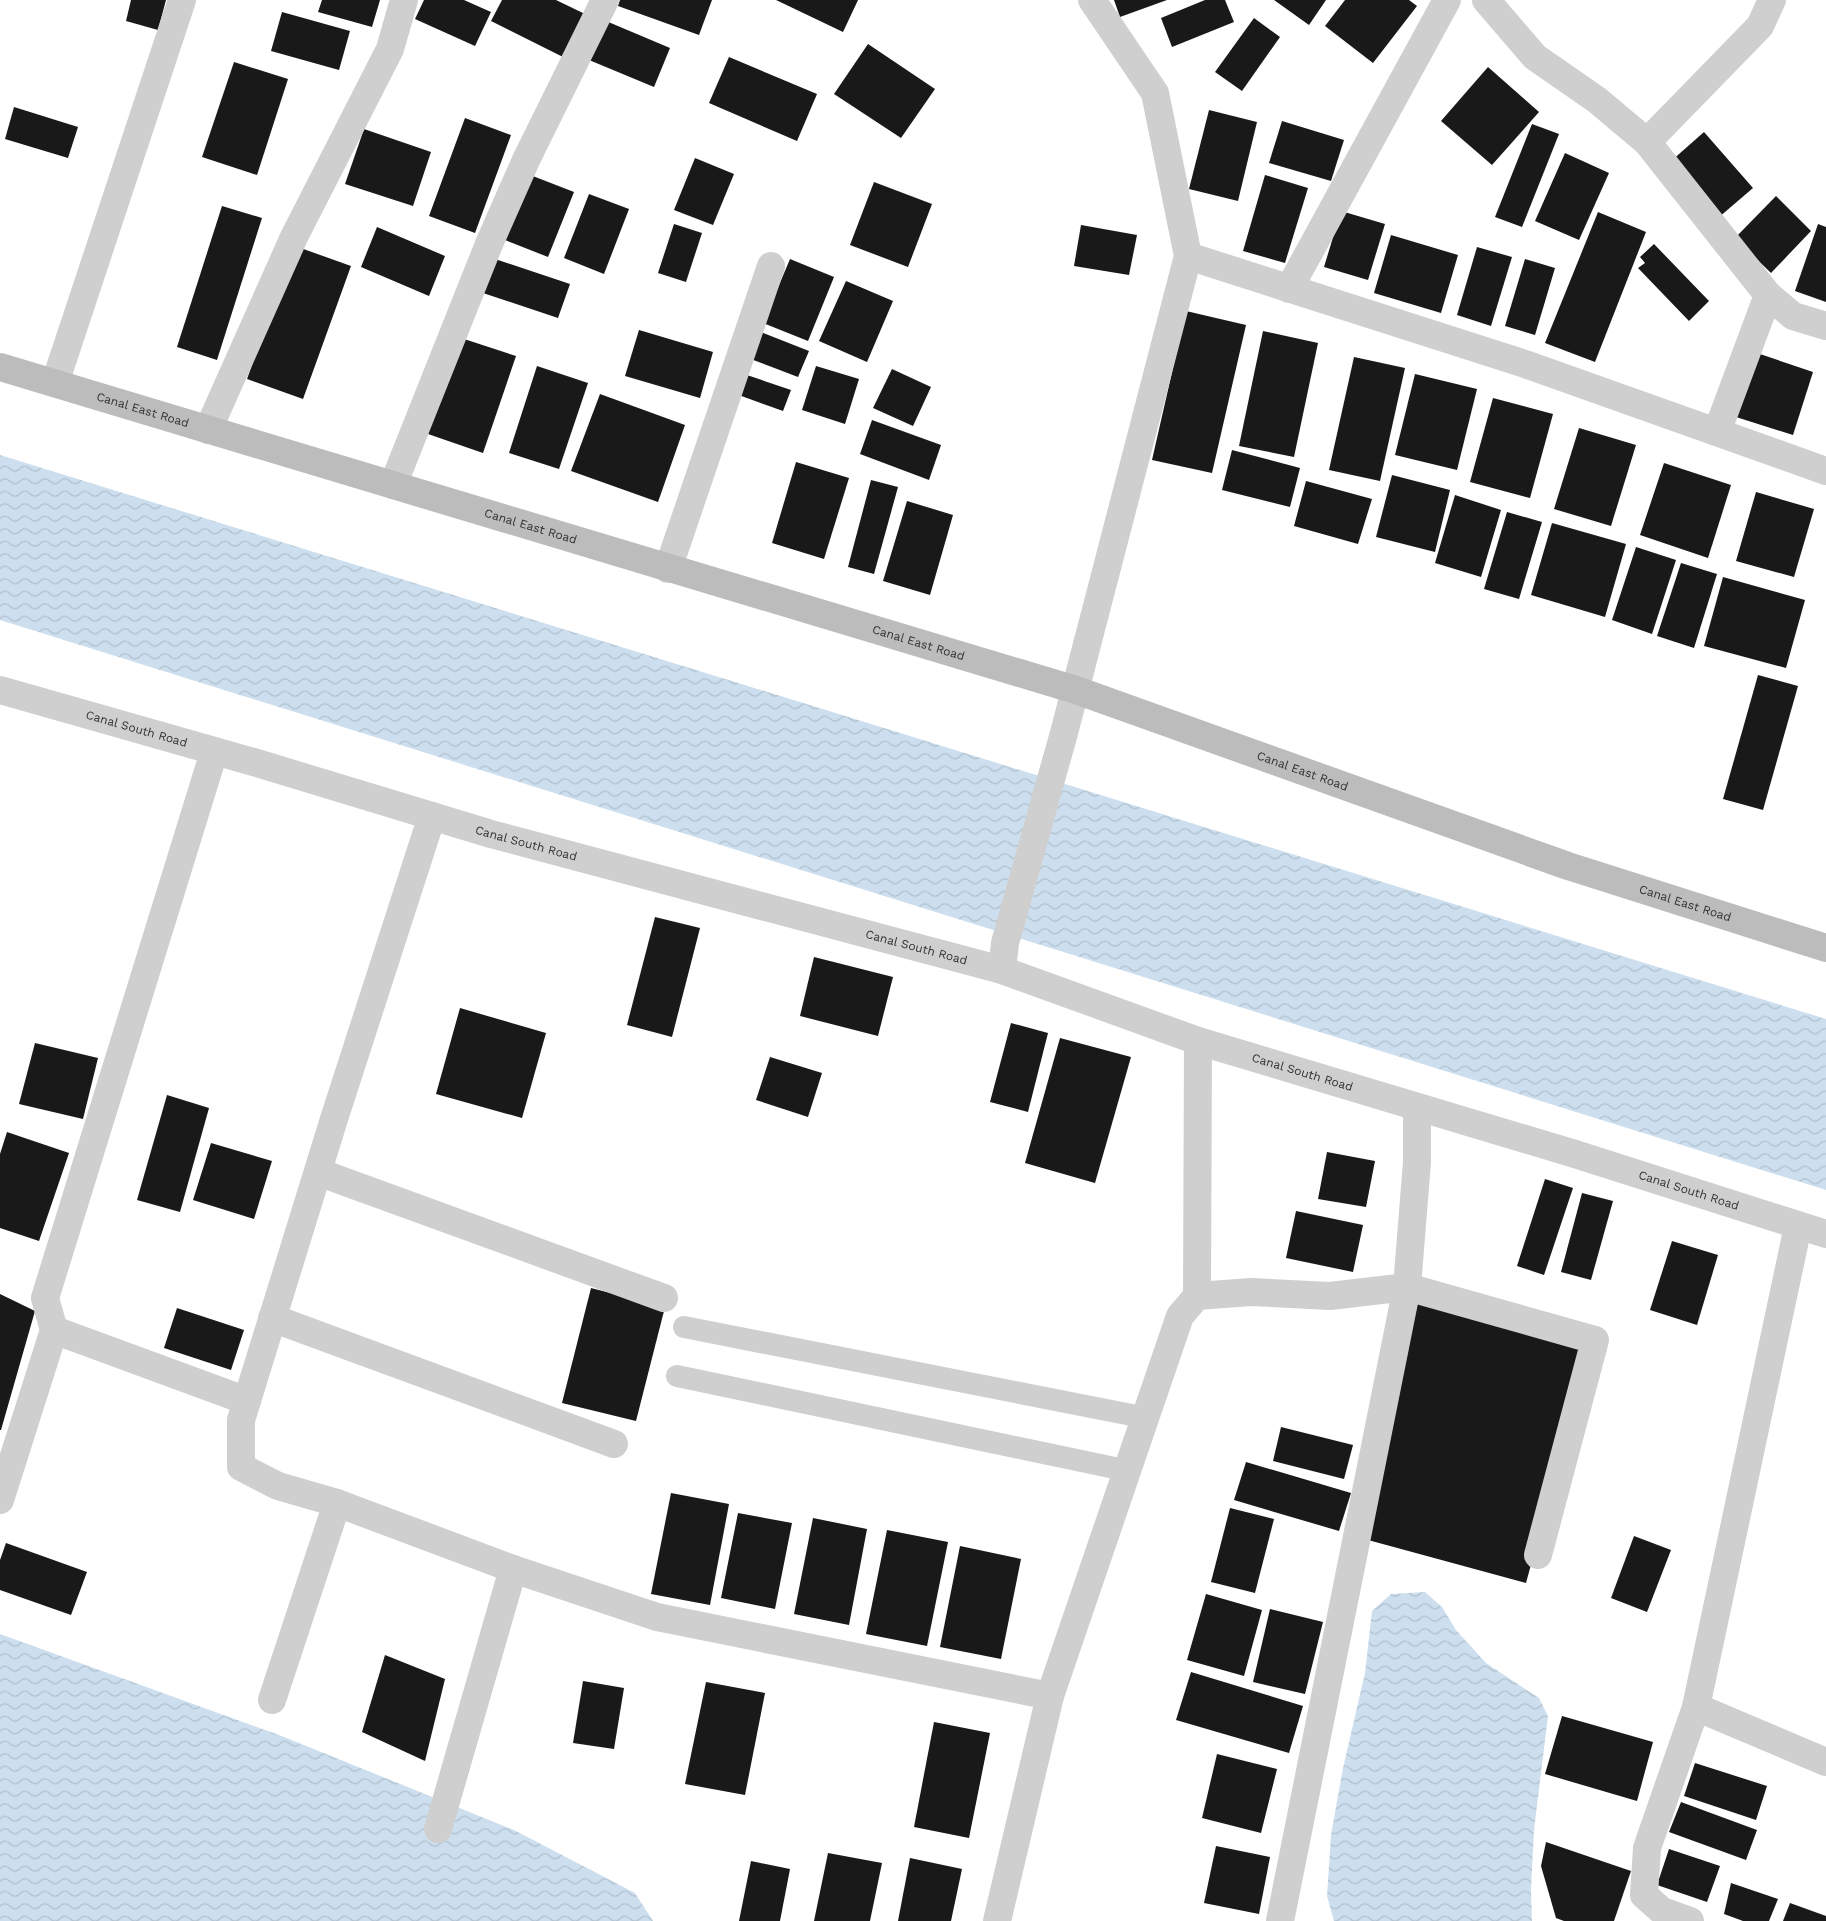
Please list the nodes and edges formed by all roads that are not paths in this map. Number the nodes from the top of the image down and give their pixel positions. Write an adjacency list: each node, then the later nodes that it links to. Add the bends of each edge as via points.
1 (182, 0): 15 (street)
2 (404, 0): 16 (street, via 390,49 294,237)
3 (604, 0): 19 (street, via 489,244)
4 (1092, 0): 9 (street, via 1156,93)
5 (1447, 0): 11 (street)
6 (1486, 0): 8 (street, via 1535,56 1597,100)
7 (1772, 0): 8 (street, via 1760,26)
8 (1647, 142): 12 (street)
9 (1188, 256): 11 (street); 22 (street)
10 (771, 266): 20 (street)
11 (1290, 289): 17 (street, via 1525,364)
12 (1768, 296): 13 (street, via 1794,316); 17 (street)
13 (1826, 326)
14 (0, 367): 15 (main road, Canal East Road)
15 (55, 383): 16 (main road, Canal East Road)
16 (208, 430): 19 (main road, Canal East Road)
17 (1717, 432): 18 (street)
18 (1826, 471)
19 (393, 485): 20 (main road, Canal East Road)
20 (668, 569): 22 (main road, Canal East Road)
21 (0, 690): 23 (street, Canal South Road)
22 (1076, 690): 25 (main road, Canal East Road, via 1568,866); 26 (street, via 1005,943)
23 (214, 752): 24 (street, Canal South Road); 37 (street, via 45,1298)
24 (432, 816): 26 (street, Canal South Road, via 691,889); 29 (street)
25 (1826, 948)
26 (1002, 970): 27 (street, Canal South Road)
27 (1198, 1041): 28 (street, Canal South Road); 33 (street)
28 (1417, 1108): 30 (street, Canal South Road, via 1575,1154); 32 (street, via 1417,1162)
29 (318, 1172): 34 (street); 35 (street)
30 (1798, 1226): 31 (street, Canal South Road); 49 (street)
31 (1826, 1234)
32 (1407, 1288): 33 (street, via 1330,1296 1251,1292); 45 (street, via 1595,1340); 53 (street)
33 (1198, 1296): 40 (street, via 1180,1316)
34 (664, 1298)
35 (272, 1318): 39 (street); 41 (street)
36 (684, 1327): 40 (lane)
37 (54, 1330): 39 (street); 43 (street)
38 (677, 1376): 42 (lane)
39 (247, 1401): 44 (street, via 241,1420 240,1466 278,1486)
40 (1147, 1418): 42 (street)
41 (614, 1444)
42 (1128, 1471): 47 (street)
43 (0, 1500)
44 (337, 1503): 46 (street); 48 (street)
45 (1538, 1555)
46 (513, 1568): 47 (street, via 657,1617); 51 (street)
47 (1050, 1696): 52 (street)
48 (272, 1700)
49 (1696, 1707): 50 (street); 54 (street, via 1648,1848 1644,1896 1662,1911)
50 (1826, 1762)
51 (438, 1829)
52 (997, 1921)
53 (1280, 1921)
54 (1690, 1921)

